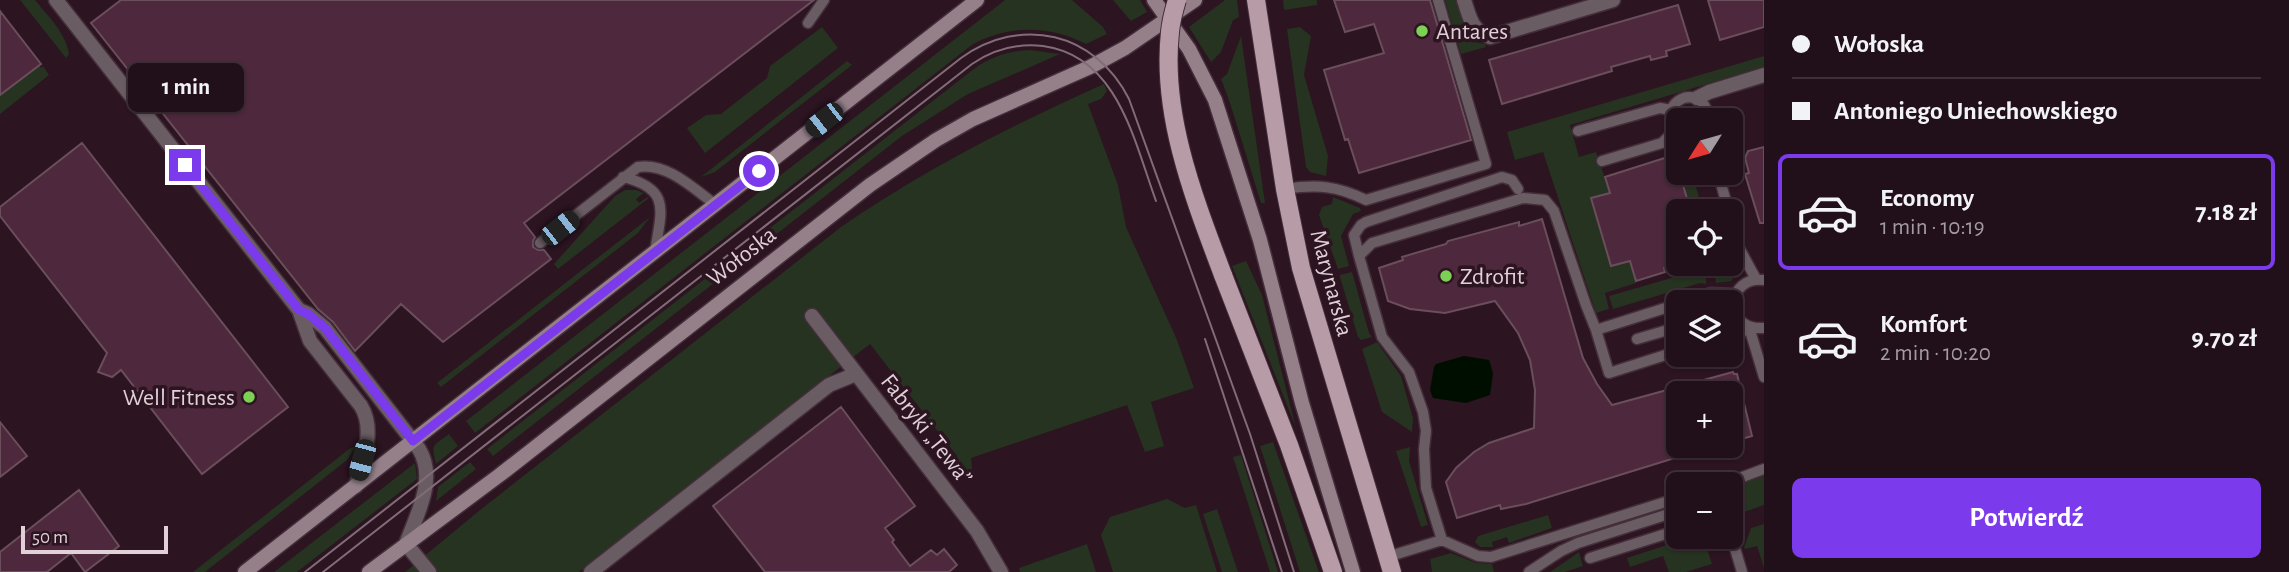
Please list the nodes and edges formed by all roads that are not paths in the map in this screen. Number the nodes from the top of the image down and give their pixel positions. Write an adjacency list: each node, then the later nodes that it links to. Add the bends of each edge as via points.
1 (56, 0): 32 (street)
2 (824, 0): 12 (lane)
3 (977, 0): 24 (main road)
4 (1154, 0): 11 (main road)
5 (1177, 0): 61 (main road, bridge, via 1168,60 1188,178)
6 (1195, 0): 11 (main road, Wołoska)
7 (1256, 0): 22 (main road, Marynarska)
8 (1438, 0): 22 (lane, via 1486,164 1366,200 1343,189)
9 (1464, 0): 10 (street, via 1479,33 1490,37)
10 (1614, 0)
11 (1168, 20): 52 (main road, Wołoska, via 1104,60 973,119 870,185); 62 (main road, via 1198,63 1215,100 1260,240)
12 (808, 23)
13 (1764, 75): 14 (street)
14 (1697, 98): 15 (lane, via 1684,97); 16 (lane)
15 (1672, 108)
16 (1706, 108)
17 (1666, 109): 18 (lane)
18 (1578, 131)
19 (1666, 140): 20 (lane)
20 (1602, 161)
21 (623, 177): 24 (lane, via 649,165 665,170); 25 (lane); 26 (lane, via 645,184 661,202)
22 (1285, 189): 55 (main road, Marynarska, via 1311,306)
23 (1518, 189): 28 (lane, via 1512,180 1502,177 1366,222 1354,235)
24 (716, 205): 26 (main road)
25 (540, 243)
26 (655, 252): 44 (main road)
27 (1743, 254): 29 (lane)
28 (1359, 256): 37 (lane, via 1372,243 1523,198 1545,200 1554,211); 51 (lane, via 1382,337 1409,372 1423,412 1426,488)
29 (1760, 280): 30 (lane)
30 (1739, 290)
31 (1666, 308): 37 (lane)
32 (299, 310): 44 (street, via 325,328); 47 (street, via 316,353 367,418 369,433)
33 (812, 316): 42 (street, Fabryki „Tewa”)
34 (1743, 322): 35 (lane)
35 (1749, 327): 36 (lane); 39 (lane); 43 (lane)
36 (1764, 328)
37 (1596, 330): 41 (lane, via 1609,373)
38 (1666, 331): 40 (lane)
39 (1743, 331)
40 (1637, 339)
41 (1666, 355)
42 (856, 374): 59 (street, via 829,385); 60 (street, Fabryki „Tewa”, via 977,531)
43 (1764, 377)
44 (413, 441): 47 (main road); 52 (street, via 424,457 427,484)
45 (1764, 469): 46 (lane)
46 (1743, 477)
47 (356, 486): 56 (main road)
48 (1666, 502): 51 (lane, via 1491,557)
49 (1666, 515): 63 (lane, via 1578,542)
50 (1666, 534): 54 (lane)
51 (1442, 540): 55 (lane)
52 (406, 544): 57 (main road, Wołoska); 58 (street)
53 (1735, 549): 64 (lane)
54 (1590, 558)
55 (1390, 564)
56 (246, 572)
57 (369, 572)
58 (429, 572)
59 (591, 572)
60 (1001, 572)
61 (1334, 572)
62 (1353, 572)
63 (1529, 572)
64 (1742, 572)

